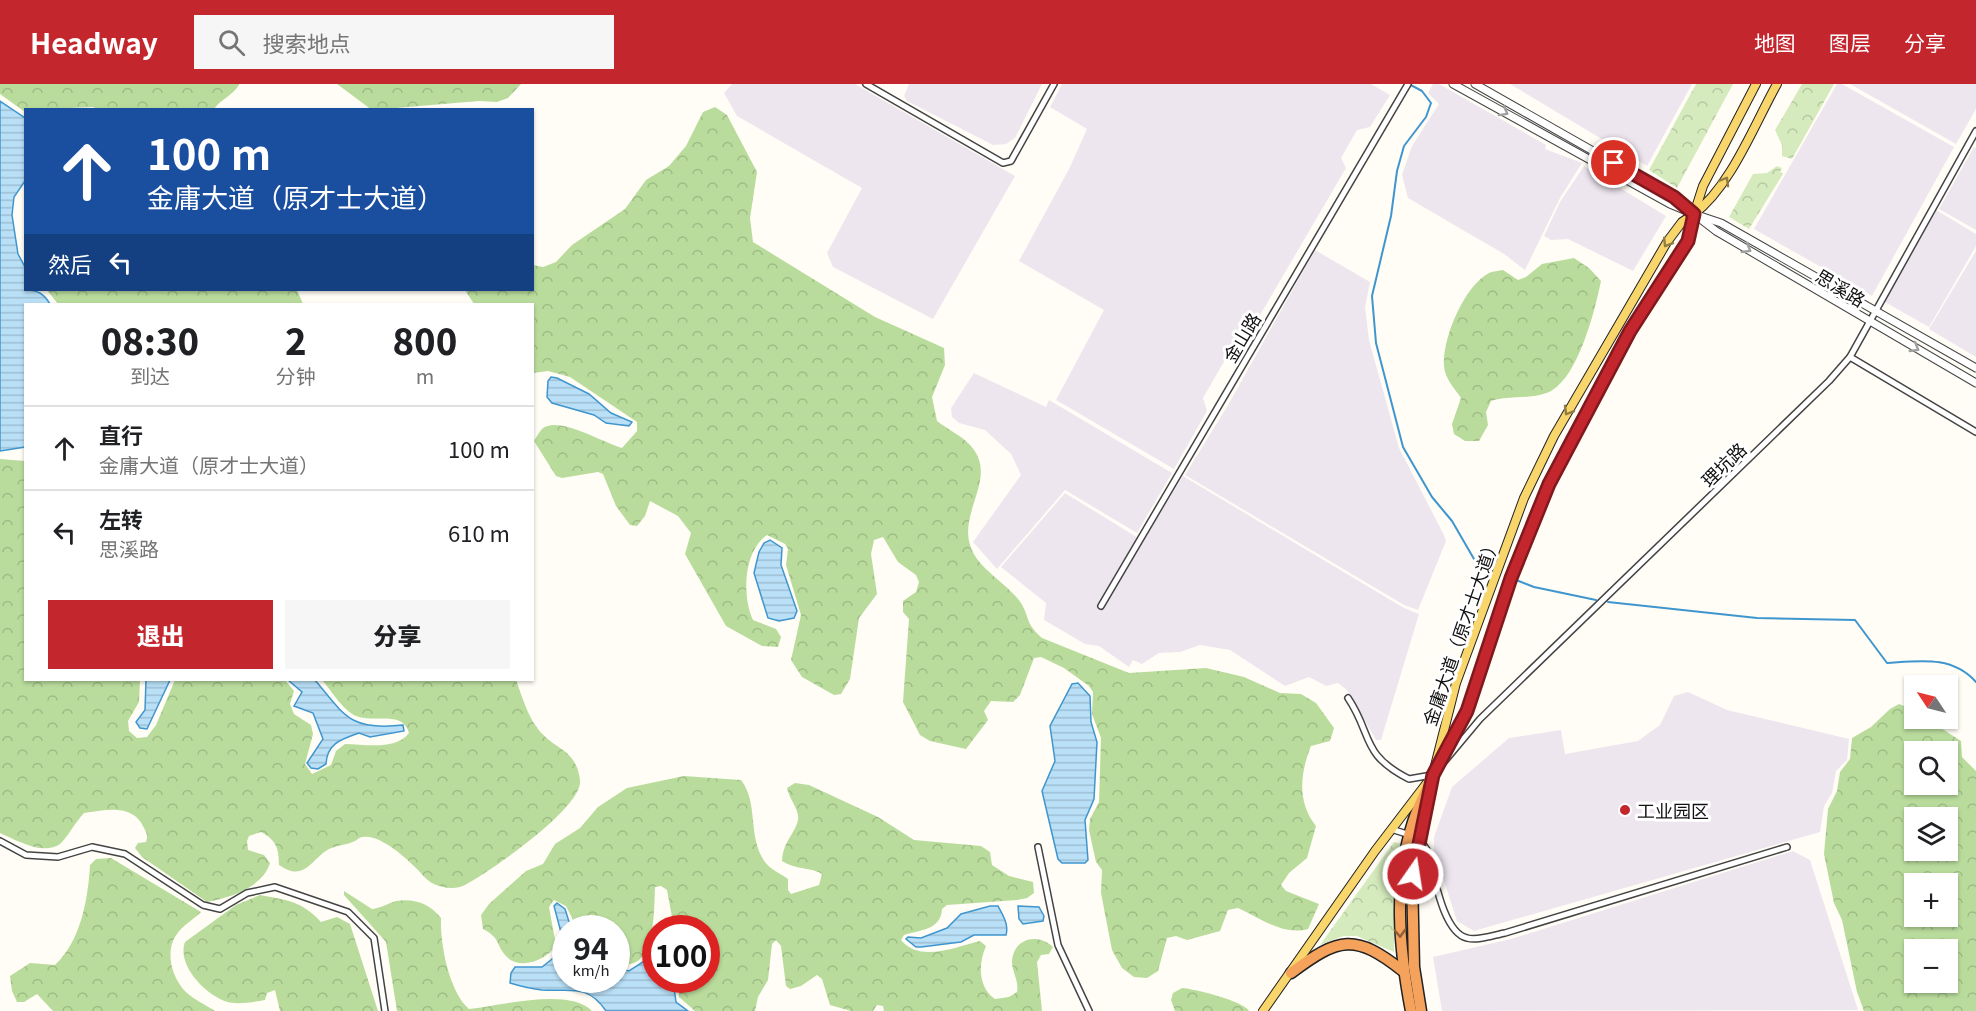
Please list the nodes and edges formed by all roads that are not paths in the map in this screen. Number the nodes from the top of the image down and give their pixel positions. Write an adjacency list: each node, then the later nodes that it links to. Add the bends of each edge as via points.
1 (866, 84): 2 (street, via 1003,163 1011,161)
2 (1054, 84)
3 (1453, 84): 9 (street, 思溪路, one-way to 9)
4 (1475, 84): 9 (street, 思溪路, via 1674,197)
5 (1756, 84): 9 (main road, 金庸大道（原才士大道）, via 1703,186)
6 (1777, 84): 9 (main road, 金庸大道（原才士大道）, one-way to 6, via 1717,194)
7 (1407, 86): 18 (street, 金山路)
8 (1976, 131): 10 (street, 理坑路)
9 (1694, 214): 10 (street, 思溪路, via 1721,224); 11 (street, 思溪路, one-way to 11); 16 (main road, 金庸大道（原才士大道）, one-way to 16, via 1682,222 1667,242 1554,436 1524,498); 17 (main road, 金庸大道（原才士大道）, via 1688,241 1630,331 1549,484)
10 (1875, 311): 11 (street, 理坑路); 13 (street, 思溪路)
11 (1870, 322): 12 (street, 理坑路); 14 (street, 思溪路, one-way to 14)
12 (1850, 357): 15 (street); 20 (street, 理坑路, via 1480,719)
13 (1976, 368)
14 (1976, 383)
15 (1976, 432)
16 (1496, 575): 17 (main road); 20 (main road, 金庸大道（原才士大道）, via 1456,683)
17 (1510, 581): 20 (main road, 金庸大道（原才士大道）, via 1467,711)
18 (1101, 606)
19 (1348, 698): 20 (street, via 1358,713 1369,747 1386,766 1409,779)
20 (1433, 775): 21 (main road); 22 (highway); 23 (highway)
21 (1391, 829): 22 (street); 28 (main road)
22 (1410, 835): 23 (street); 27 (highway, one-way to 27, via 1400,890)
23 (1420, 840): 26 (street, via 1427,850 1450,924 1471,939 1505,933); 33 (highway, via 1411,911)
24 (0, 841): 29 (street, via 26,855 58,857 92,847 125,854 215,909 248,892 275,887 348,912 374,938)
25 (1038, 847): 30 (street, via 1058,945)
26 (1787, 847)
27 (1403, 971): 28 (highway, via 1370,947 1340,944 1320,952); 32 (highway)
28 (1291, 973): 31 (main road)
29 (385, 1011)
30 (1089, 1011)
31 (1263, 1011)
32 (1411, 1011)
33 (1421, 1011)

